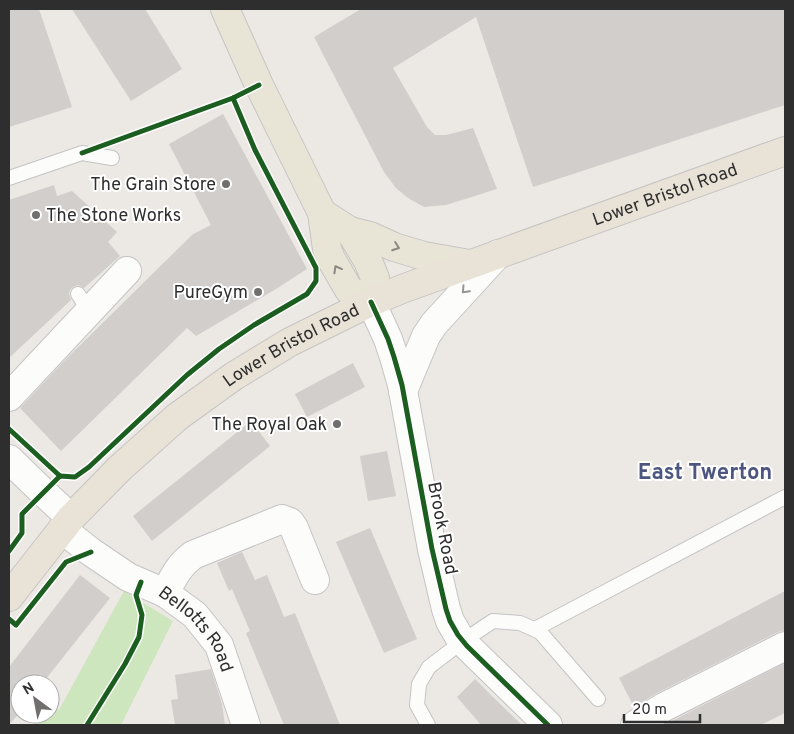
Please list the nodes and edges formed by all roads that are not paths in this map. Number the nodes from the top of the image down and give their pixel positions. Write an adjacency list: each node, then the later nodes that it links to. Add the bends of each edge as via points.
1 (225, 9): 5 (main road)
2 (785, 151): 7 (highway, Lower Bristol Road)
3 (112, 158): 4 (lane, via 82,153)
4 (9, 178)
5 (322, 213): 6 (main road); 10 (main road, one-way to 5, via 349,290 331,259)
6 (350, 231): 8 (main road, one-way to 8, via 424,256); 10 (main road, via 376,278)
7 (498, 254): 8 (highway, Lower Bristol Road); 11 (street, one-way to 11, via 434,324)
8 (469, 264): 10 (highway, Lower Bristol Road)
9 (126, 271): 12 (street, via 83,302)
10 (371, 302): 11 (street, Brook Road, via 388,338); 15 (highway, Lower Bristol Road, via 290,342 205,396 126,463)
11 (403, 392): 20 (street, Brook Road, via 444,600 450,621)
12 (9, 397)
13 (9, 460): 15 (street, Bellotts Road, via 43,492)
14 (785, 497): 19 (lane)
15 (67, 523): 17 (street, Bellotts Road, via 91,552 128,577); 18 (highway, Lower Bristol Road)
16 (315, 580): 17 (street, via 294,528 282,519 193,555 184,562)
17 (165, 593): 23 (street, Bellotts Road, via 195,615 219,645)
18 (9, 597)
19 (535, 630): 20 (lane, via 520,623 493,621); 22 (lane)
20 (463, 641): 24 (lane, via 429,667 420,684 417,705); 25 (street, Brook Road)
21 (785, 646): 26 (street)
22 (598, 699)
23 (246, 725)
24 (428, 725)
25 (548, 725)
26 (635, 725)

